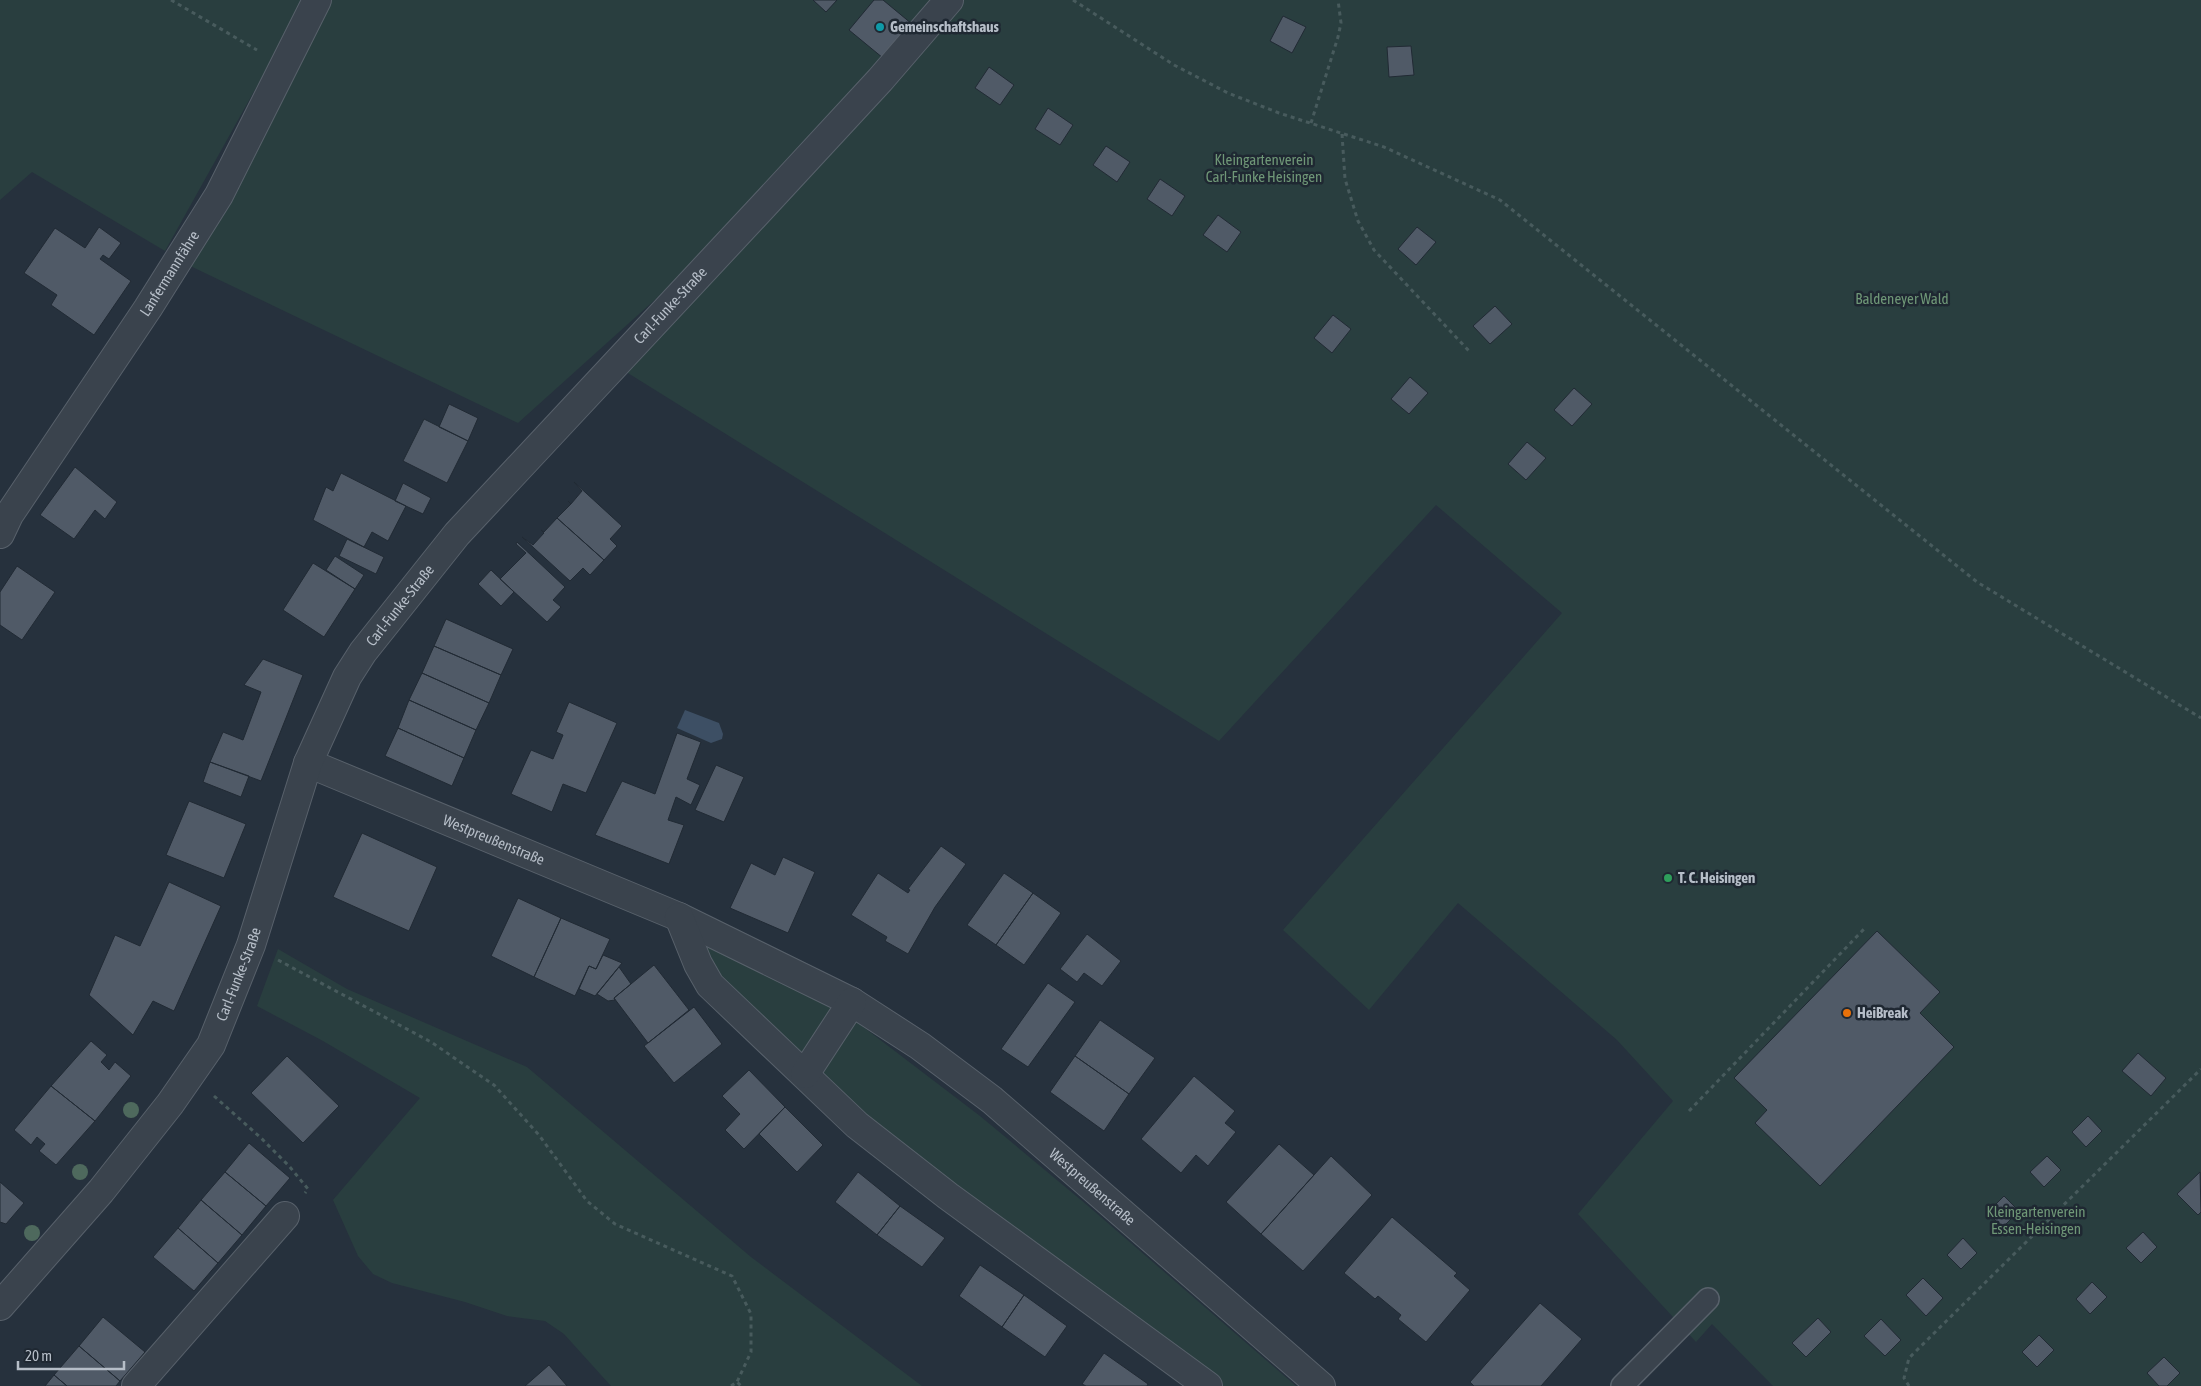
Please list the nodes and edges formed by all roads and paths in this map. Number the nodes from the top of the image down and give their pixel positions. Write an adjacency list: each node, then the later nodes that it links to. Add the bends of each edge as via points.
1 (172, 0): 6 (path)
2 (317, 0): 6 (street, Lanfermannfähre)
3 (949, 0): 12 (street, Carl-Funke-Straße, via 775,194 457,534 363,652 347,677)
4 (1073, 0): 7 (path, via 1174,65 1228,93)
5 (1338, 0): 7 (path, via 1341,23 1338,37)
6 (283, 67): 10 (street, Lanfermannfähre, via 219,195 148,308 9,515)
7 (1311, 123): 8 (path)
8 (1342, 134): 9 (path, via 1345,179 1358,221 1374,250); 11 (path, via 1384,147 1500,200 1977,582)
9 (1470, 352)
10 (0, 534)
11 (2201, 718)
12 (308, 763): 13 (street, Westpreußenstraße); 15 (street, Carl-Funke-Straße)
13 (679, 917): 16 (street, Westpreußenstraße); 18 (street, via 710,985)
14 (1865, 928): 20 (path)
15 (251, 945): 23 (street, Carl-Funke-Straße, via 206,1052 170,1104 102,1191); 24 (path, via 431,1042 494,1085 539,1135 587,1201 615,1224 732,1276 751,1314 751,1352)
16 (852, 1002): 18 (street); 29 (street, Westpreußenstraße, via 920,1046 992,1100)
17 (2201, 1069): 31 (path, via 1908,1358 1904,1378)
18 (805, 1074): 28 (street, via 857,1125 948,1196)
19 (215, 1097): 21 (path, via 261,1138 308,1189)
20 (1689, 1111)
21 (285, 1216): 25 (street)
22 (1708, 1299): 30 (lane)
23 (0, 1306)
24 (737, 1382): 26 (path); 27 (path)
25 (136, 1386)
26 (731, 1386)
27 (741, 1386)
28 (1208, 1386)
29 (1321, 1386)
30 (1622, 1386)
31 (1909, 1386)

